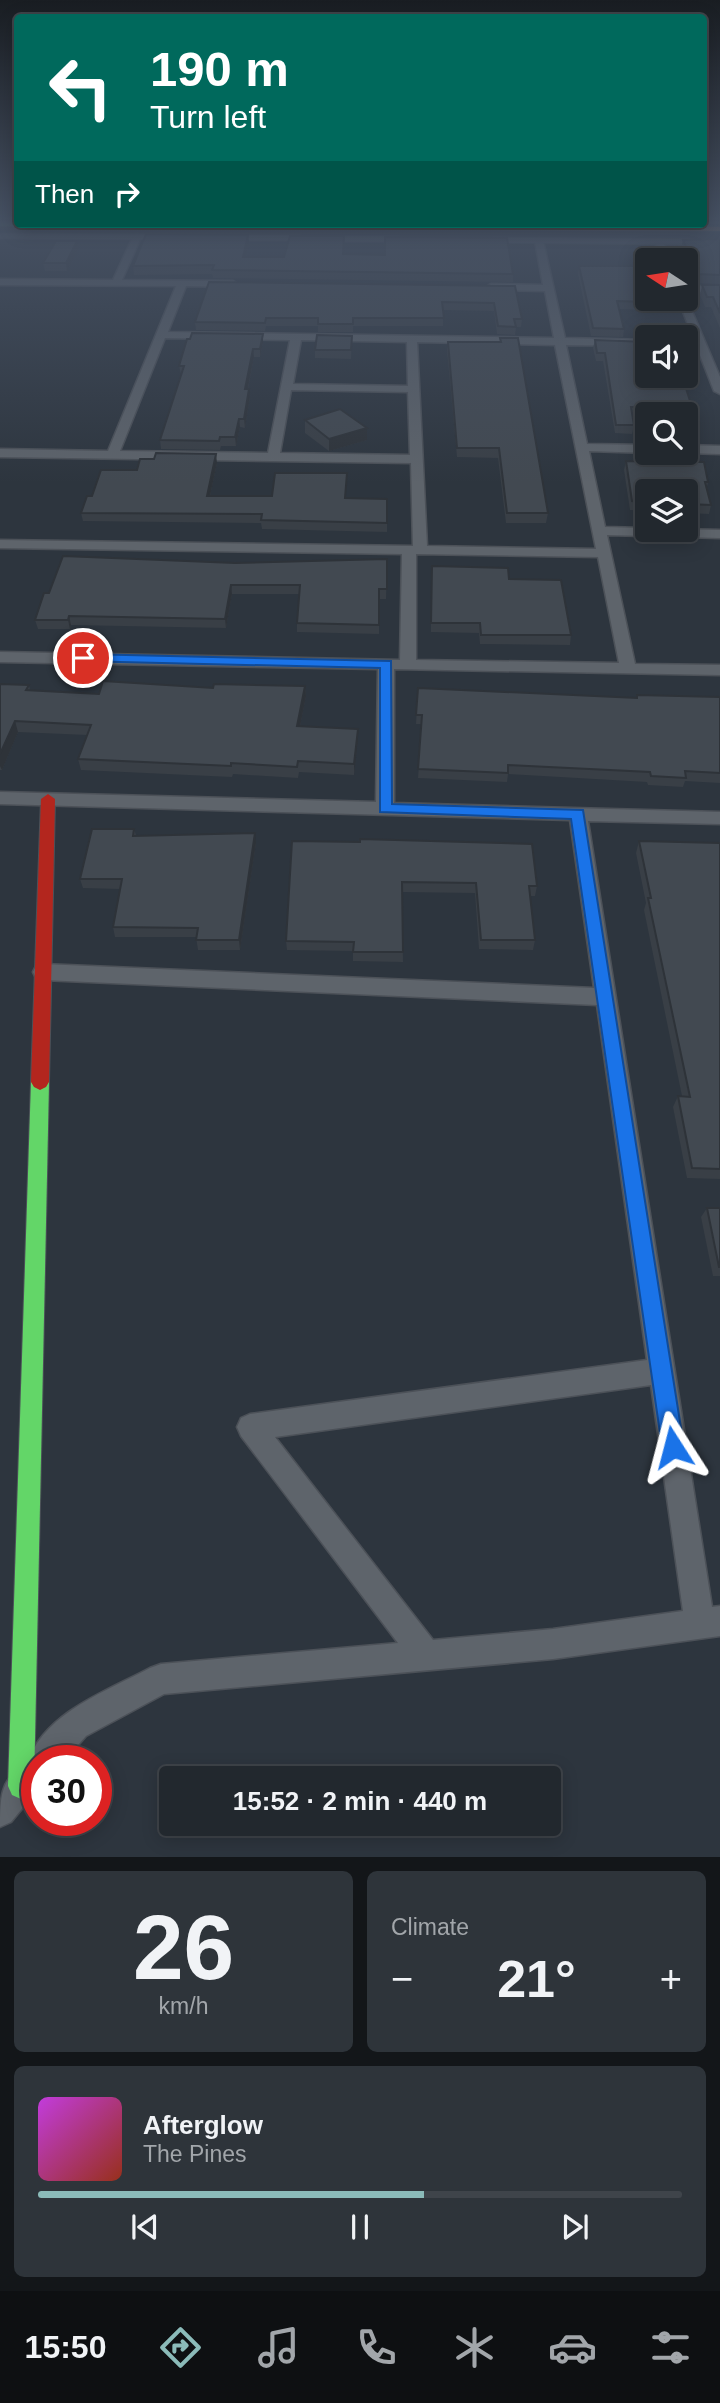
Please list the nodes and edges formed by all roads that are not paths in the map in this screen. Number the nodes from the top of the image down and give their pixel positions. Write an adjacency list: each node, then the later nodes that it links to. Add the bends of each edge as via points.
1 (172, 310): 4 (street)
2 (553, 310): 7 (street)
3 (688, 312): 9 (street)
4 (162, 335): 5 (street); 19 (street)
5 (296, 338): 6 (street); 11 (street)
6 (412, 340): 7 (street); 12 (street)
7 (560, 342): 8 (street); 14 (street)
8 (635, 343)
9 (701, 344): 10 (street)
10 (717, 375): 13 (street)
11 (286, 387): 12 (street); 20 (street)
12 (414, 389): 21 (street)
13 (720, 391)
14 (581, 447): 15 (street); 22 (street)
15 (635, 449)
16 (698, 449): 17 (street)
17 (720, 450)
18 (0, 453): 19 (street)
19 (112, 455): 20 (street)
20 (273, 457): 21 (street)
21 (416, 459): 25 (street)
22 (598, 531): 23 (street); 26 (street)
23 (720, 534)
24 (0, 544): 25 (street)
25 (414, 550): 26 (street); 29 (street)
26 (603, 553): 30 (street)
27 (0, 657): 28 (street)
28 (386, 664): 29 (street); 34 (street)
29 (408, 664): 30 (street)
30 (628, 668): 31 (street)
31 (720, 670)
32 (0, 798): 33 (street)
33 (48, 799): 34 (street); 37 (main road)
34 (385, 808): 35 (street)
35 (578, 814): 36 (street); 38 (street)
36 (720, 818)
37 (43, 972): 38 (street); 42 (main road)
38 (605, 997): 39 (street)
39 (661, 1371): 40 (street); 41 (street, via 250,1427)
40 (710, 1623): 41 (street)
41 (426, 1655): 43 (street, via 161,1679 75,1726)
42 (30, 1745)
43 (58, 1745)
44 (21, 1786): 45 (street)
45 (0, 1811)

